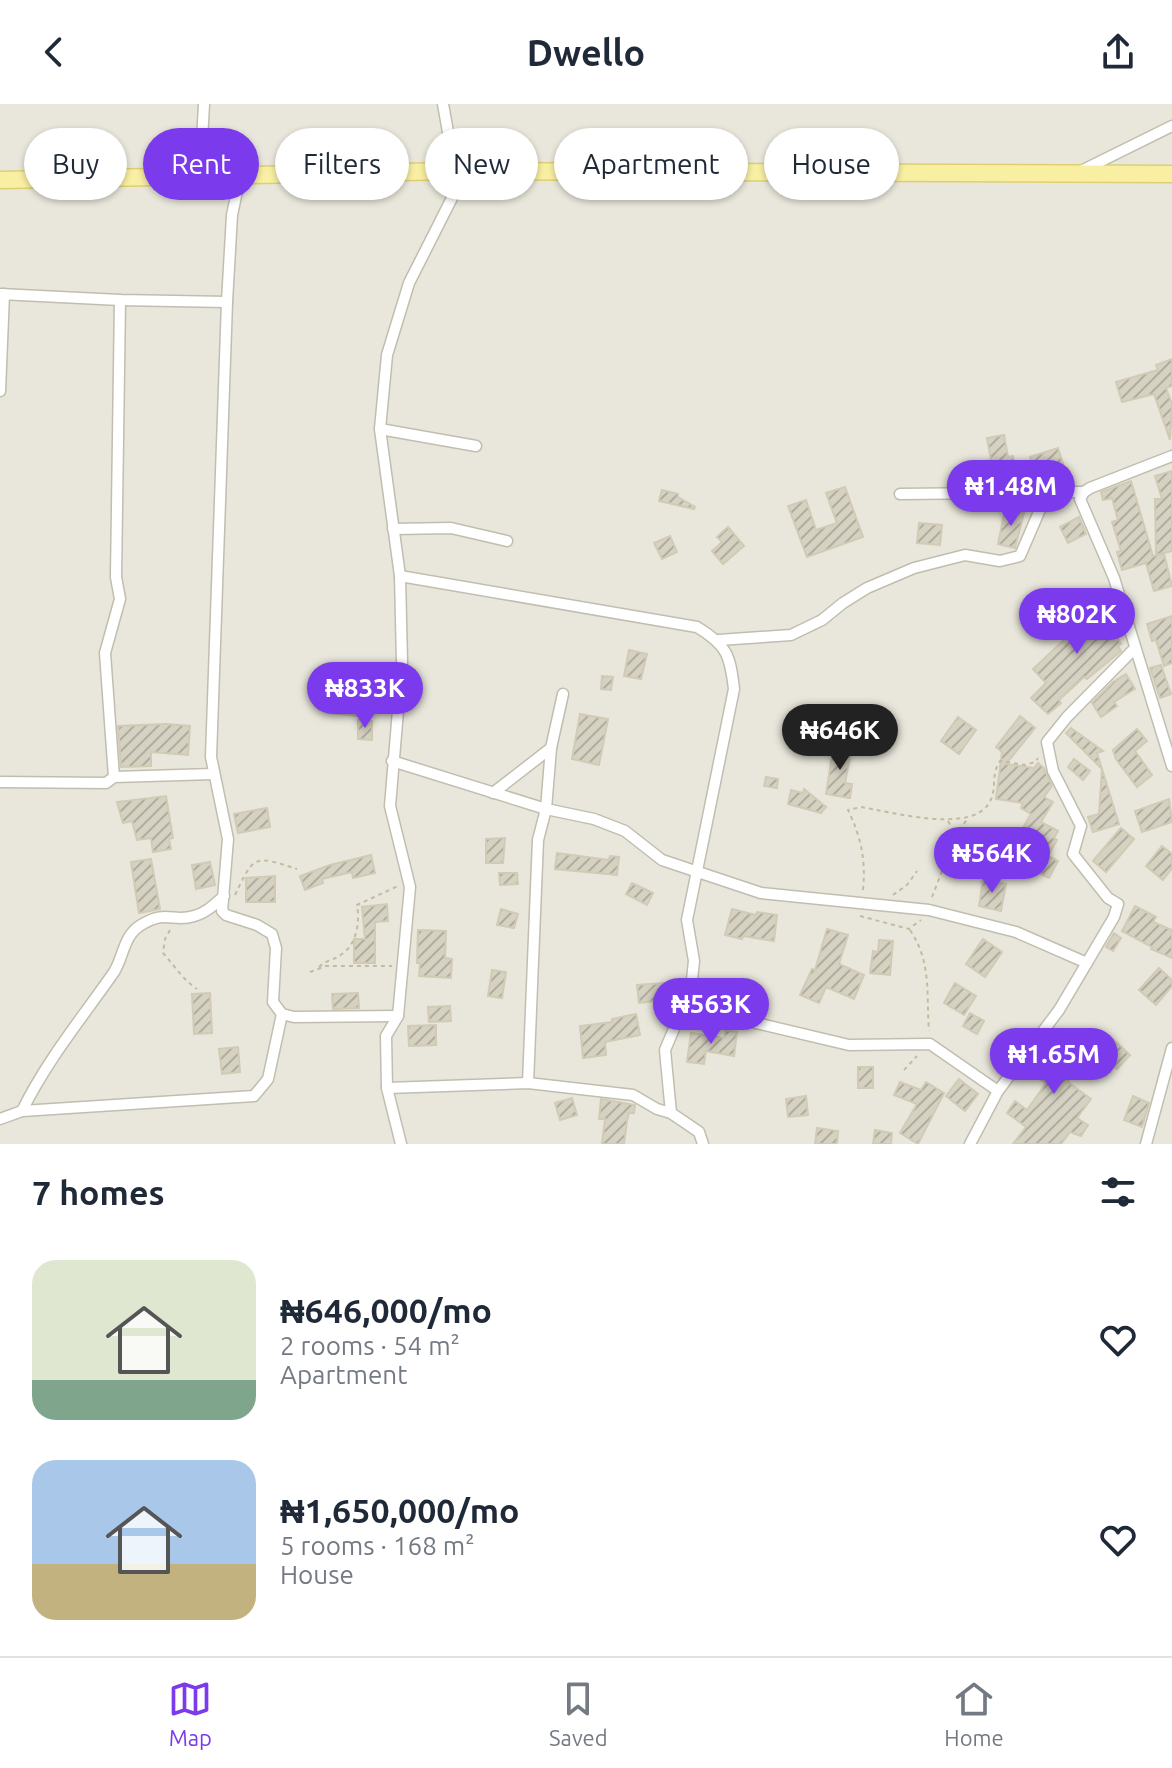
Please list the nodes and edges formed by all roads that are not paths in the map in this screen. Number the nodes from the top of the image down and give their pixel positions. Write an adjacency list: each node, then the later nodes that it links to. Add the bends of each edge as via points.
1 (204, 104): 4 (street)
2 (443, 104): 5 (street)
3 (1172, 126): 8 (street)
4 (203, 128)
5 (447, 128)
6 (538, 171): 8 (main road)
7 (425, 172): 10 (main road)
8 (1076, 173): 9 (main road)
9 (1172, 174)
10 (259, 176)
11 (143, 178): 12 (main road)
12 (0, 180)
13 (235, 200): 17 (street)
14 (451, 200): 19 (street, via 409,283 387,355)
15 (2, 294): 16 (street); 18 (street)
16 (120, 300): 17 (street); 35 (street, via 120,599 105,653)
17 (227, 302): 34 (street)
18 (0, 391)
19 (380, 429): 20 (street); 25 (street)
20 (476, 446)
21 (1172, 456): 23 (street)
22 (1048, 491): 23 (street); 24 (street); 28 (street, via 1020,556 1000,561 965,555 914,568 867,588 791,635)
23 (1084, 492): 29 (street, via 1080,499 1114,578)
24 (900, 494)
25 (393, 529): 26 (street, via 451,528); 27 (street)
26 (507, 541)
27 (400, 576): 28 (street, via 667,620 697,627); 32 (street, via 402,663)
28 (719, 640): 39 (street, via 731,660 734,689)
29 (1135, 648): 33 (street); 41 (street, via 1047,742 1053,771 1081,826 1073,854 1118,904)
30 (563, 694): 31 (street)
31 (551, 748): 37 (street); 38 (street)
32 (392, 761): 37 (street); 44 (street, via 390,806 410,901)
33 (1172, 766)
34 (213, 774): 35 (street); 40 (street, via 228,839)
35 (114, 777): 36 (street, via 106,783)
36 (0, 782)
37 (493, 793): 38 (street)
38 (546, 809): 39 (street, via 625,831 662,860); 46 (street, via 538,840)
39 (696, 870): 41 (street, via 761,893 929,910 1016,932); 42 (street, via 687,920 694,961)
40 (224, 896): 43 (street, via 226,915 272,934 273,1002); 49 (street, via 192,917 162,915 130,935 116,968 62,1041)
41 (1087, 963): 48 (street)
42 (689, 1007): 48 (street, via 849,1045 930,1044); 50 (street, via 665,1050)
43 (282, 1014): 44 (street); 49 (street, via 268,1079 254,1096)
44 (398, 1016): 47 (street, via 386,1036)
45 (1172, 1048): 52 (street)
46 (528, 1083): 47 (street); 50 (street, via 633,1095)
47 (387, 1088): 53 (street)
48 (998, 1091): 55 (street)
49 (22, 1111): 51 (street)
50 (671, 1113): 54 (street, via 699,1132)
51 (0, 1119)
52 (1149, 1143)
53 (401, 1144)
54 (703, 1144)
55 (970, 1144)

